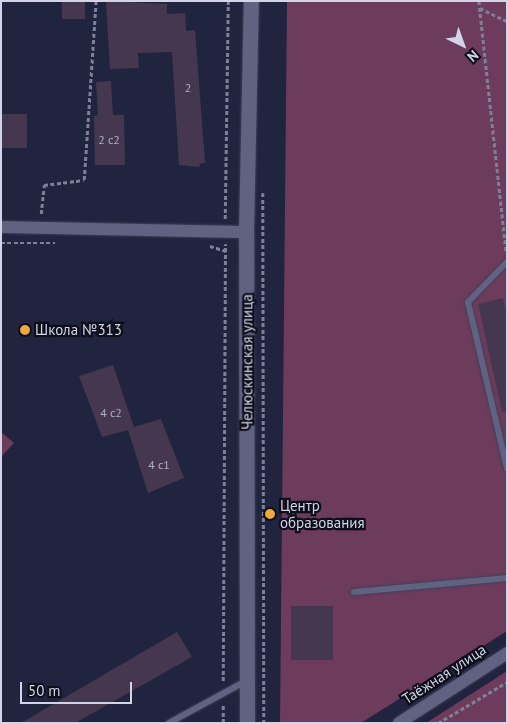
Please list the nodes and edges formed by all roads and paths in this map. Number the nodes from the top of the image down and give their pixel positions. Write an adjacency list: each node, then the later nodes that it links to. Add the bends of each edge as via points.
1 (96, 1): 9 (path, via 84,180 44,185)
2 (228, 1): 10 (path)
3 (251, 1): 11 (street, Челюскинская улица)
4 (479, 1): 5 (path)
5 (480, 8): 6 (path); 12 (path)
6 (507, 21)
7 (263, 188): 23 (path)
8 (1, 228): 9 (street)
9 (40, 228): 10 (street)
10 (225, 232): 11 (street); 19 (path)
11 (246, 232): 17 (street, Челюскинская улица)
12 (507, 261): 13 (lane, via 468,302)
13 (507, 468)
14 (507, 578): 15 (lane)
15 (354, 592)
16 (507, 653): 24 (street, Таёжная улица)
17 (247, 680): 19 (lane); 22 (street, Челюскинская улица)
18 (507, 682): 25 (path)
19 (223, 693): 20 (lane); 21 (path)
20 (169, 723)
21 (223, 723)
22 (247, 723)
23 (264, 723)
24 (399, 723)
25 (438, 723)

